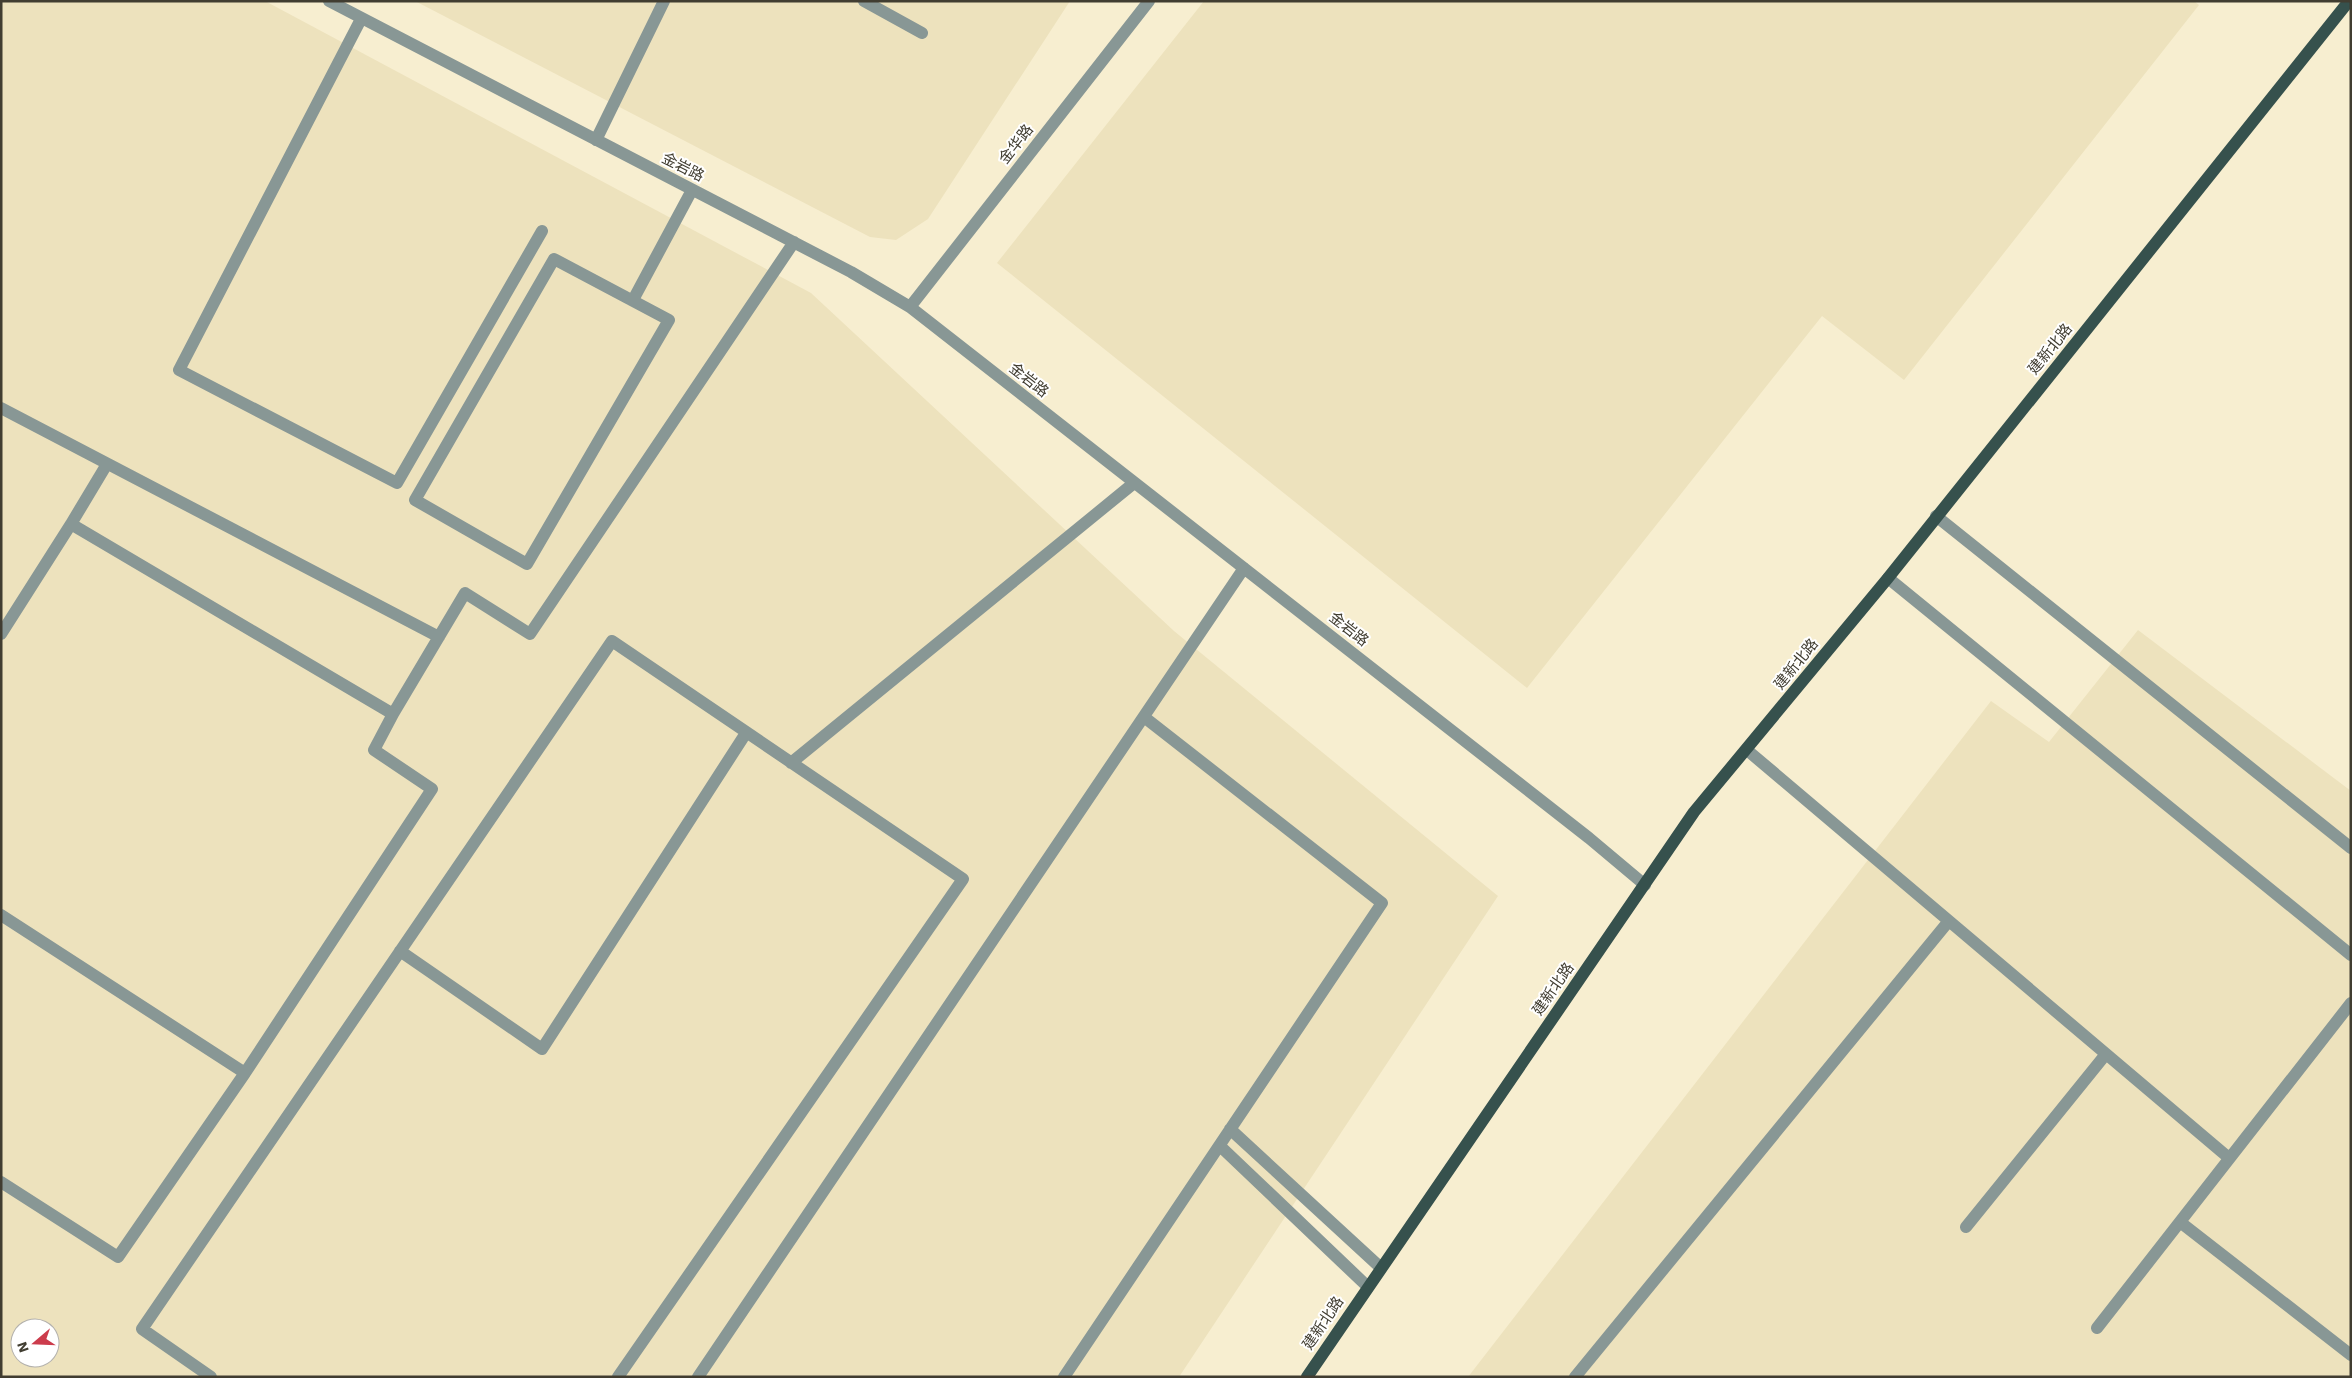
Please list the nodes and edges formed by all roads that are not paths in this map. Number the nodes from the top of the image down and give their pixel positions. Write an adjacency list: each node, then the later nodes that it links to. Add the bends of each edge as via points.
1 (329, 1): 6 (street, 金岩路)
2 (664, 1): 8 (street)
3 (864, 1): 7 (street)
4 (1148, 1): 13 (street, 金华路)
5 (2350, 1): 17 (main road, 建新北路)
6 (361, 19): 8 (street, 金岩路); 10 (street, via 179,370 397,483)
7 (922, 33)
8 (596, 140): 9 (street, 金岩路)
9 (692, 190): 11 (street, 金岩路); 12 (street)
10 (542, 230)
11 (794, 242): 13 (street, 金岩路); 22 (street, via 530,634 465,593)
12 (633, 300): 12 (street, via 669,320 527,564 415,500 554,259)
13 (910, 307): 16 (street, 金岩路)
14 (1, 408): 15 (street)
15 (108, 464): 18 (street); 22 (street)
16 (1134, 483): 19 (street, 金岩路); 27 (street)
17 (1936, 516): 20 (main road, 建新北路); 28 (street)
18 (71, 524): 21 (street); 23 (street)
19 (1244, 568): 24 (street); 29 (street, 金岩路)
20 (1888, 578): 26 (main road, 建新北路); 33 (street)
21 (1, 634)
22 (439, 637): 23 (street)
23 (393, 714): 36 (street, via 374,750 432,790)
24 (1144, 717): 37 (street, via 1382,903); 49 (street)
25 (746, 733): 27 (street); 32 (street, via 612,641); 32 (street, via 542,1049)
26 (1747, 750): 29 (main road, 建新北路, via 1694,812); 31 (street)
27 (791, 763): 48 (street, via 963,879)
28 (2351, 848)
29 (1646, 885): 43 (main road, 建新北路)
30 (1, 915): 36 (street)
31 (1948, 922): 35 (street); 52 (street)
32 (400, 951): 47 (street, via 142,1329)
33 (2351, 955)
34 (2351, 1003): 39 (street)
35 (2106, 1054): 39 (street); 42 (street)
36 (245, 1073): 40 (street, via 118,1257)
37 (1230, 1129): 38 (street); 43 (street)
38 (1220, 1146): 44 (street); 50 (street)
39 (2229, 1158): 41 (street)
40 (1, 1182)
41 (2180, 1222): 45 (street); 46 (street)
42 (1966, 1227)
43 (1380, 1268): 44 (main road, 建新北路)
44 (1368, 1287): 51 (main road, 建新北路)
45 (2097, 1328)
46 (2351, 1355)
47 (211, 1377)
48 (618, 1377)
49 (698, 1377)
50 (1064, 1377)
51 (1307, 1377)
52 (1574, 1377)

